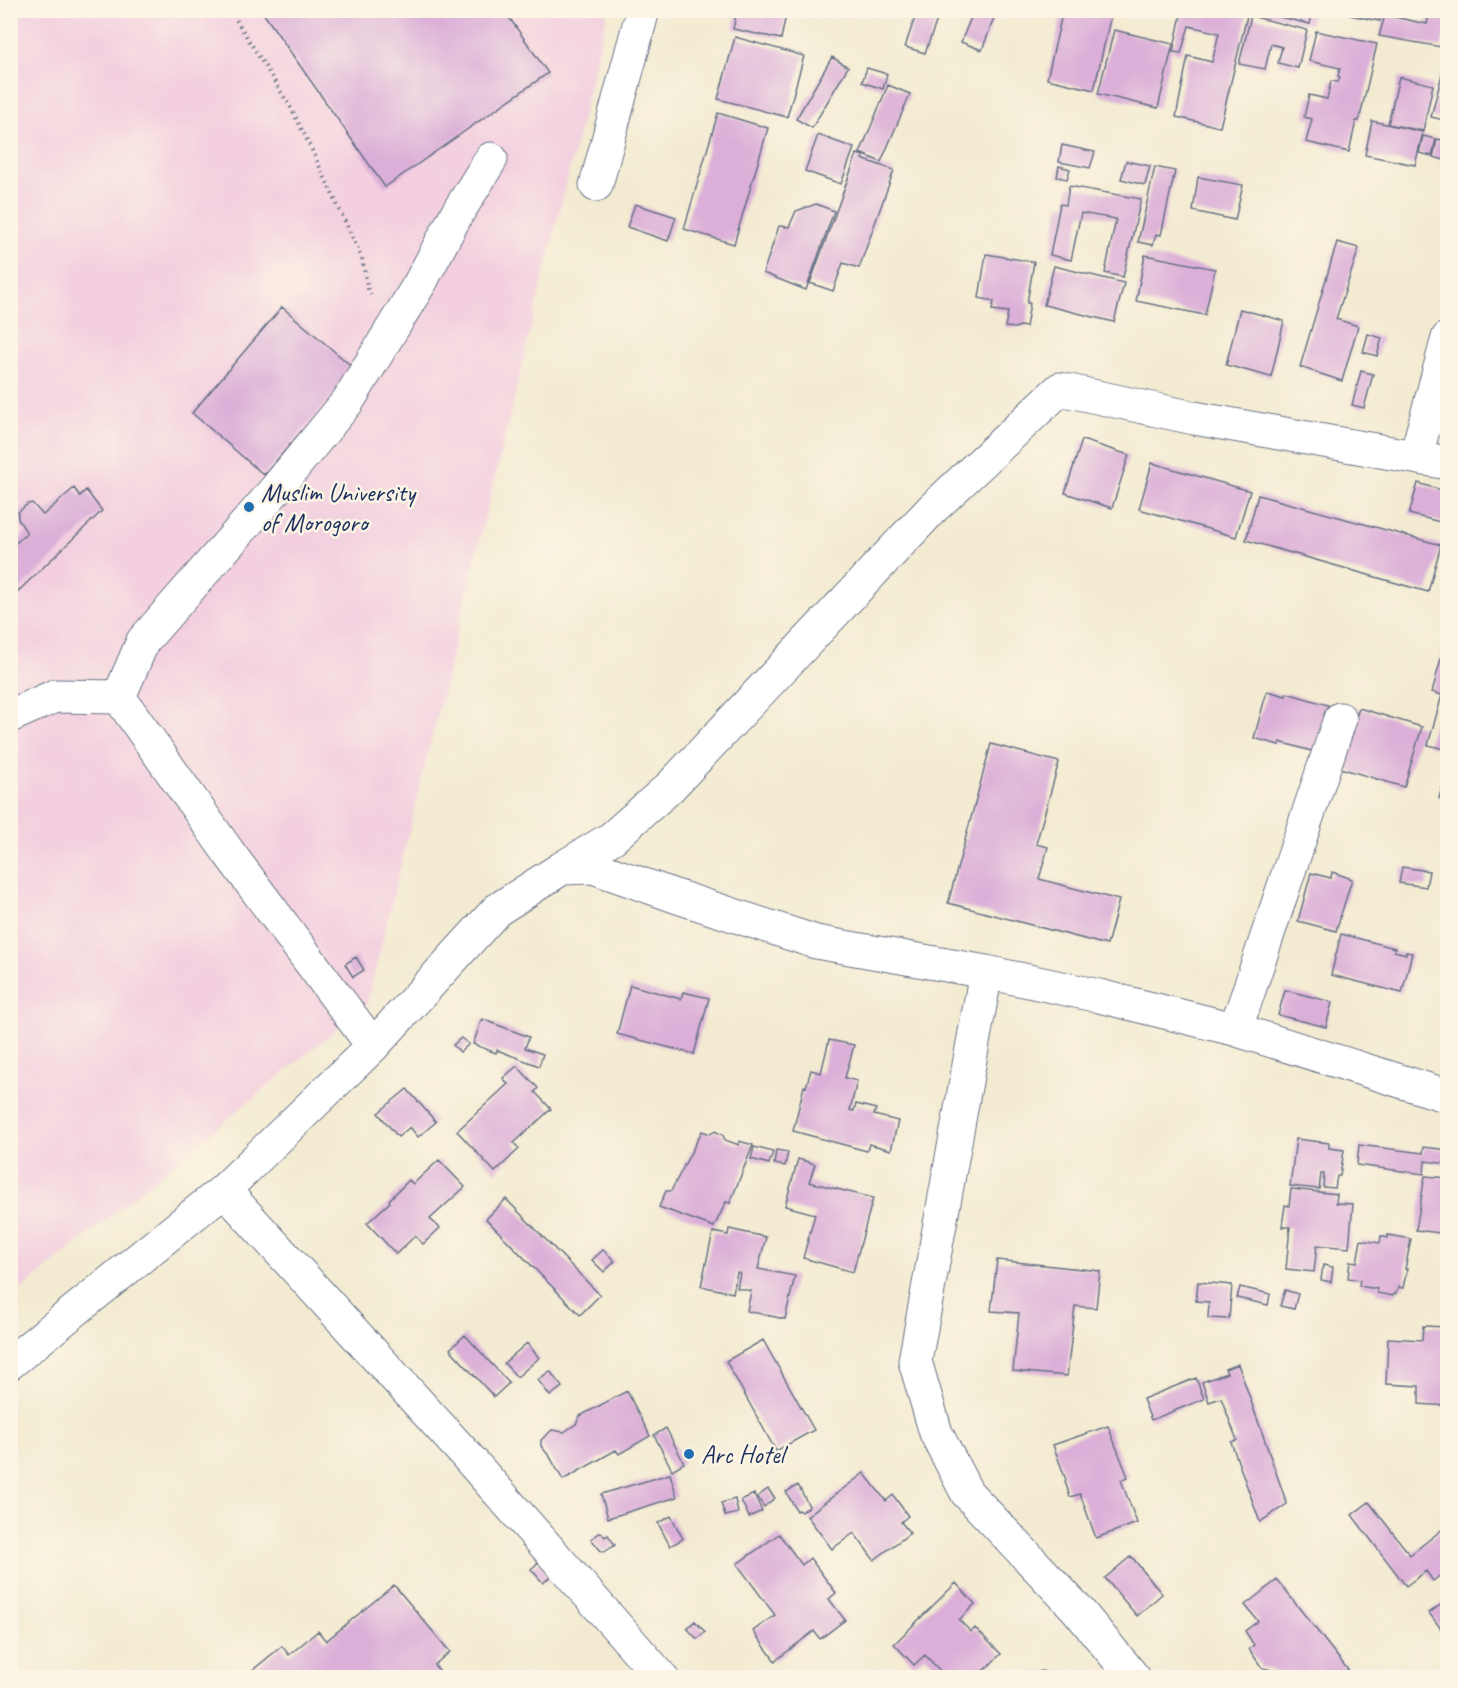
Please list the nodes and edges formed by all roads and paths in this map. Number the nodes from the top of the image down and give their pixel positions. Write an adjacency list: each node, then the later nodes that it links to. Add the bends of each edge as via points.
1 (230, 10): 7 (path, via 291,108 362,258 368,290)
2 (643, 10): 4 (street)
3 (491, 159): 7 (street)
4 (596, 185)
5 (10, 250): 6 (path)
6 (20, 262)
7 (391, 330): 11 (street, via 348,400 143,641)
8 (1448, 338): 9 (street)
9 (1416, 456): 10 (street); 14 (street, via 1194,418 1060,389 933,508 670,787 612,838)
10 (1448, 463)
11 (119, 697): 12 (street, via 55,696); 17 (street)
12 (10, 716)
13 (1340, 719): 16 (street)
14 (562, 868): 15 (street, via 593,867 816,942); 17 (street, via 497,910)
15 (986, 972): 16 (street); 22 (street, via 915,1361 936,1432 967,1493 1077,1609)
16 (1234, 1029): 18 (street)
17 (374, 1046): 19 (street)
18 (1448, 1096)
19 (224, 1190): 20 (street); 21 (street)
20 (10, 1363)
21 (662, 1677)
22 (1134, 1677)

